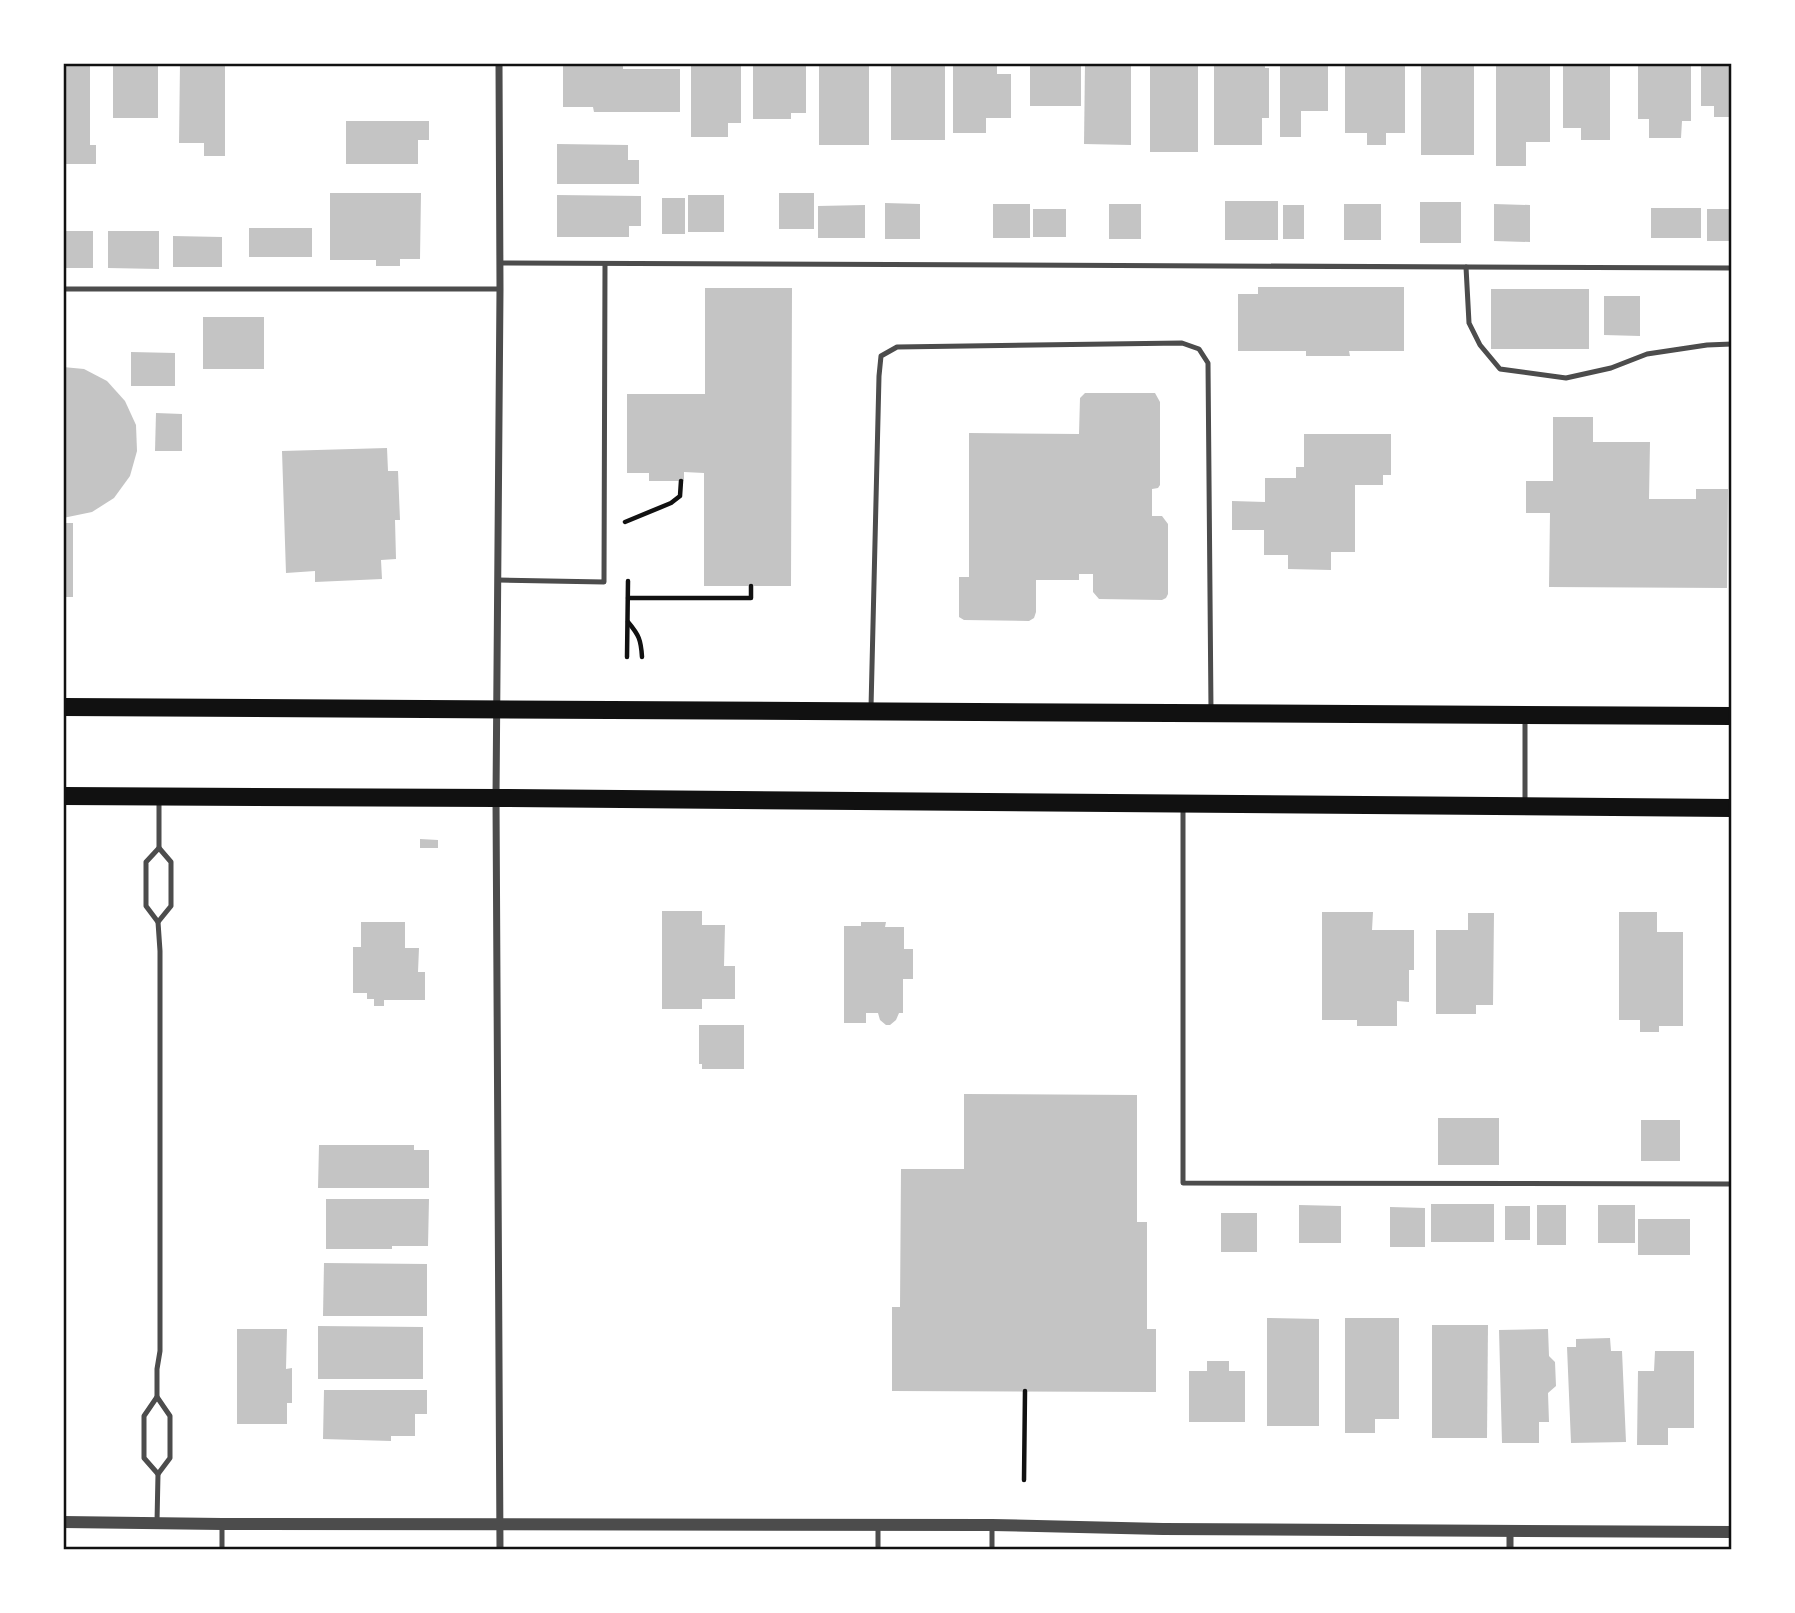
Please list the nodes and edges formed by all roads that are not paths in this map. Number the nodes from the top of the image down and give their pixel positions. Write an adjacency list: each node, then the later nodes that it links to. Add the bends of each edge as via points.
1 (499, 63): 2 (street)
2 (500, 263): 3 (lane); 7 (street)
3 (605, 264): 4 (lane); 9 (lane, via 604,582)
4 (1466, 267): 5 (lane); 8 (lane, via 1469,323 1500,369 1566,378 1647,354)
5 (1732, 268)
6 (63, 289): 7 (lane)
7 (500, 289): 9 (street)
8 (1732, 344)
9 (498, 580): 11 (street)
10 (63, 707): 11 (main road)
11 (497, 708): 12 (main road); 18 (street)
12 (871, 711): 13 (main road); 13 (lane, via 881,356 897,347 1182,343 1199,349 1208,363)
13 (1211, 713): 14 (main road)
14 (1525, 715): 15 (main road); 20 (lane)
15 (1732, 716)
16 (63, 796): 17 (main road)
17 (159, 797): 18 (main road); 22 (lane)
18 (496, 798): 19 (main road); 31 (street)
19 (1183, 804): 20 (main road); 24 (lane, via 1183,1183)
20 (1525, 806): 21 (main road)
21 (1732, 808)
22 (159, 848): 23 (lane, via 171,862 171,906); 23 (lane, via 146,862 146,906)
23 (158, 922): 25 (lane)
24 (1732, 1184)
25 (157, 1396): 26 (lane, via 170,1416 170,1458); 26 (lane, via 144,1416 144,1458)
26 (158, 1474): 28 (lane)
27 (63, 1522): 28 (street)
28 (157, 1522): 29 (street)
29 (222, 1524): 31 (street); 35 (lane)
30 (878, 1524): 31 (street); 32 (street); 37 (lane)
31 (501, 1525): 36 (street)
32 (992, 1525): 33 (street); 38 (lane)
33 (1510, 1530): 34 (street); 39 (street)
34 (1732, 1531)
35 (222, 1550)
36 (500, 1550)
37 (878, 1550)
38 (992, 1550)
39 (1510, 1550)

